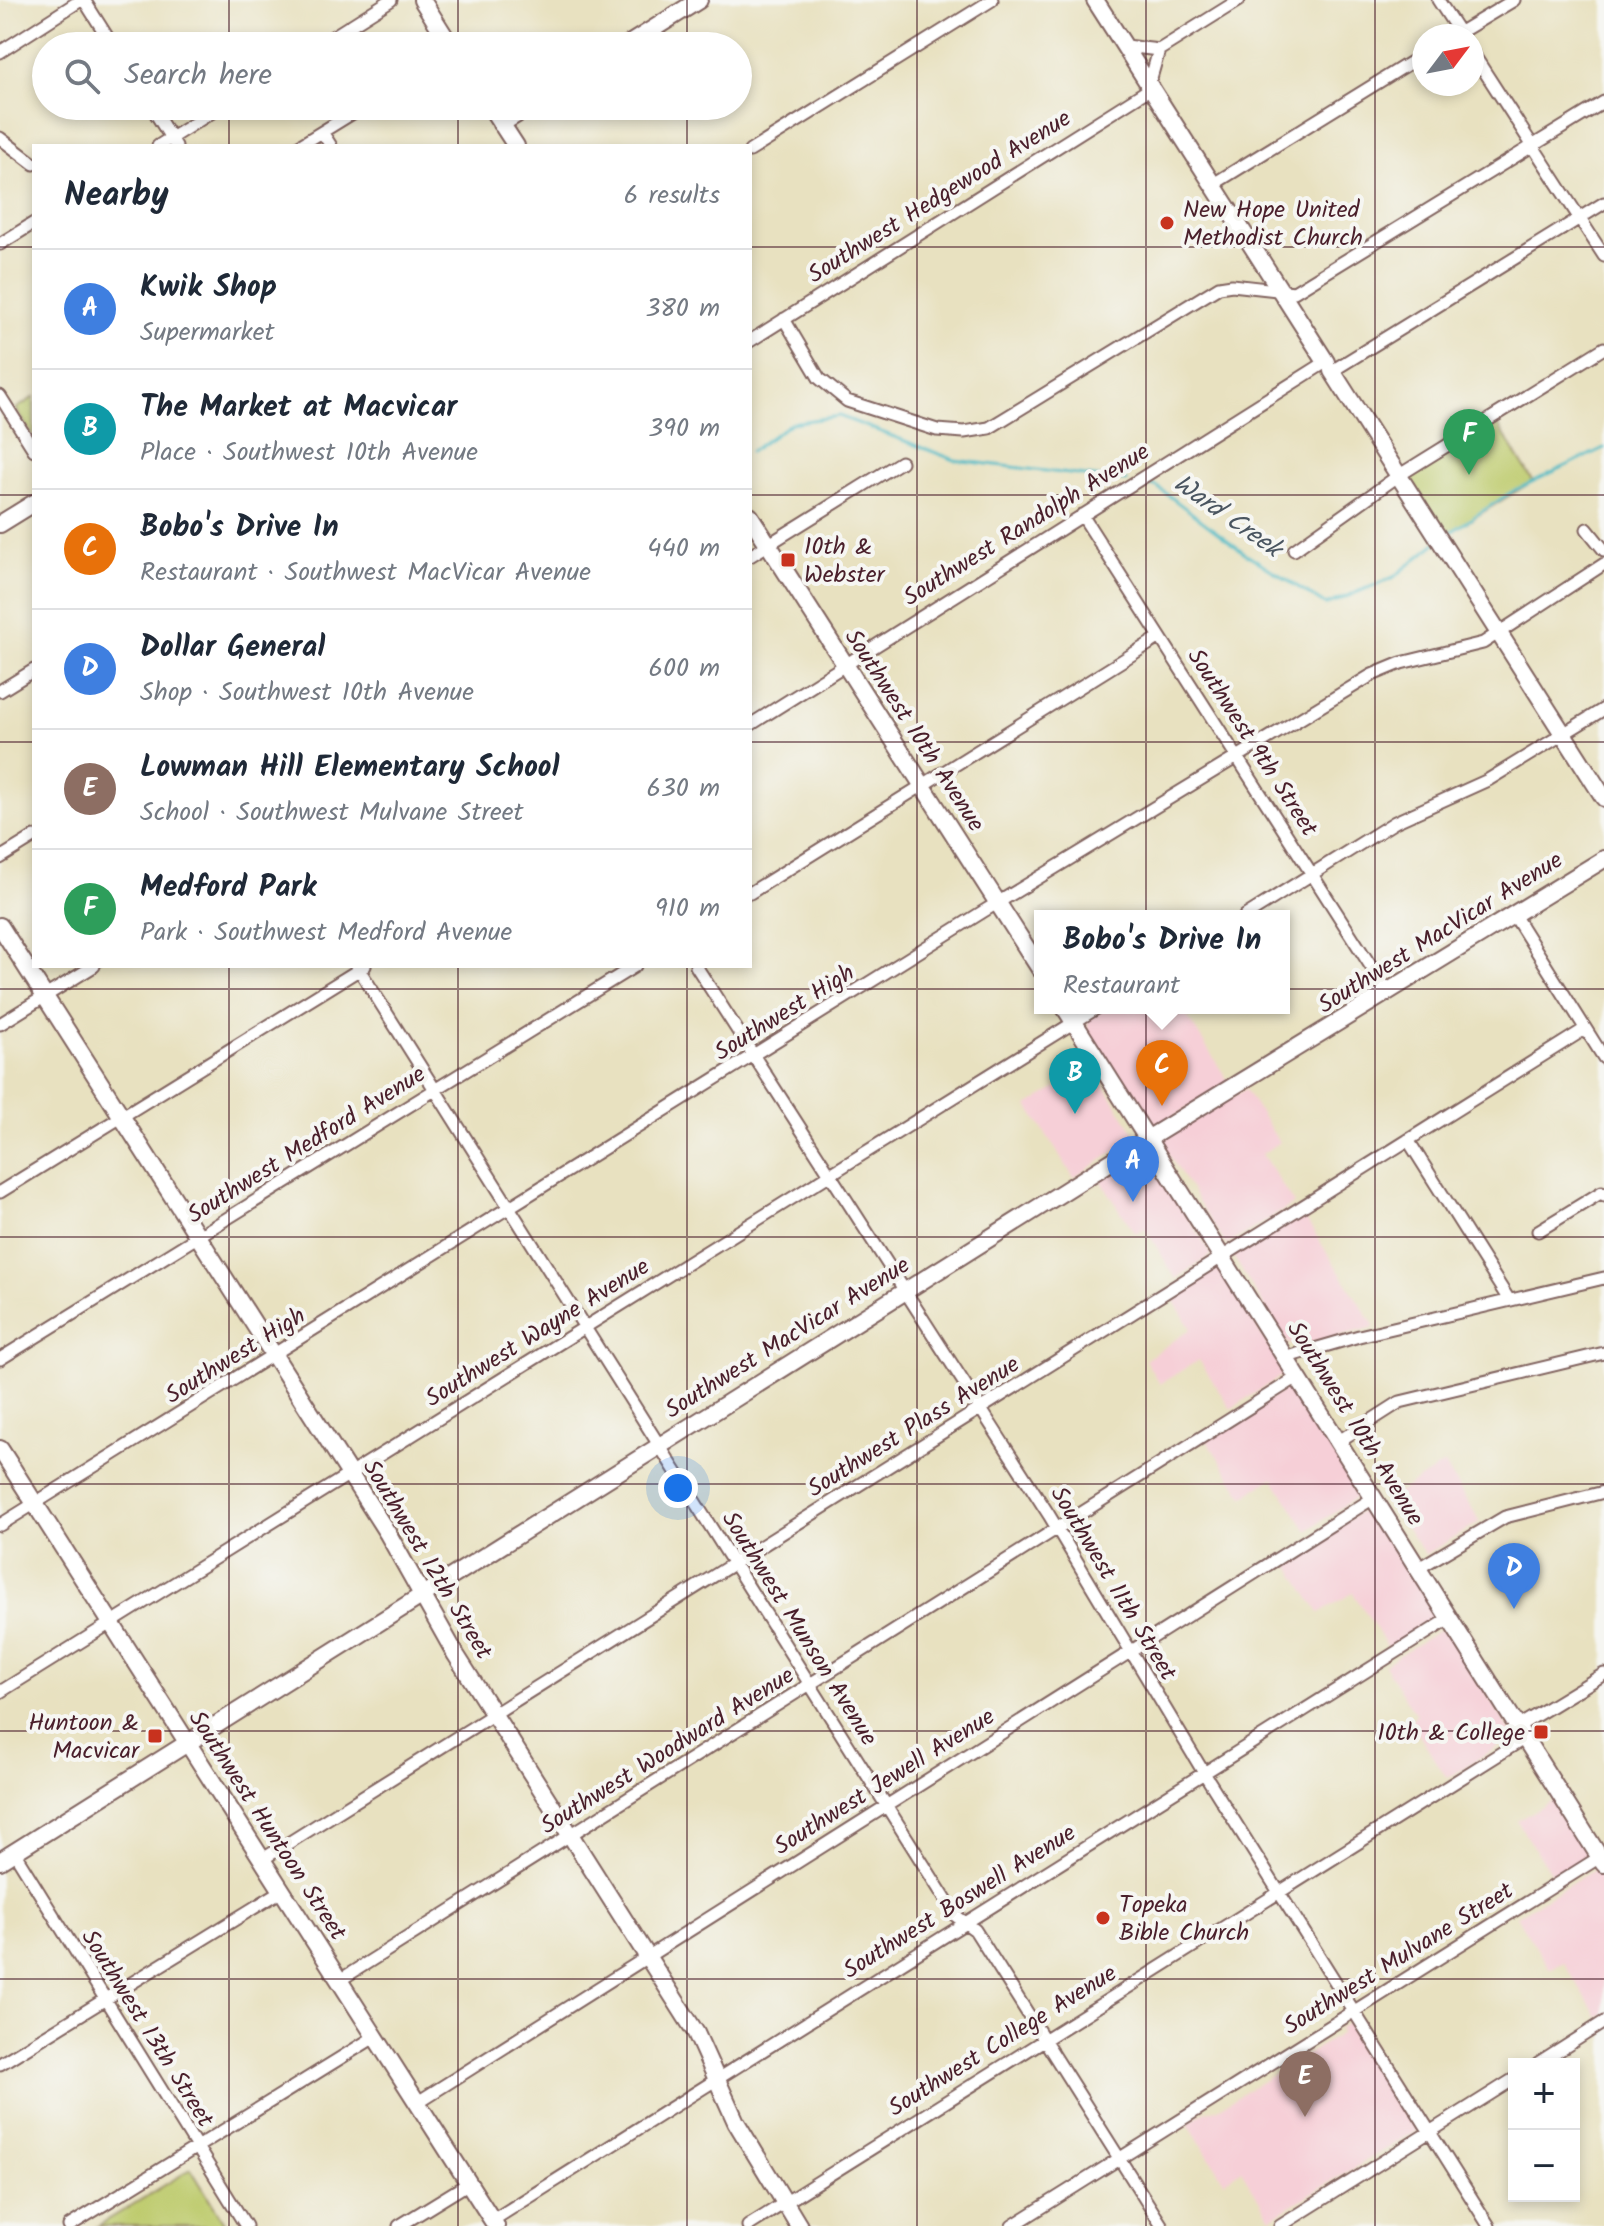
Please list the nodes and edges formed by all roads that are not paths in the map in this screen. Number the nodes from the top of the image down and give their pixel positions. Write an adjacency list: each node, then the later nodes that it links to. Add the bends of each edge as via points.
1 (82, 0): 12 (street); 18 (street)
2 (391, 0): 13 (street)
3 (422, 0): 14 (main road)
4 (699, 0): 15 (main road)
5 (992, 0): 36 (street)
6 (1095, 0): 16 (main road)
7 (1239, 0): 17 (street)
8 (1438, 0): 10 (street)
9 (1514, 0): 11 (street)
10 (1452, 24)
11 (1476, 24)
12 (104, 32)
13 (340, 32)
14 (442, 32)
15 (648, 32)
16 (1125, 46): 17 (street); 21 (main road)
17 (1159, 50): 21 (street)
18 (0, 52)
19 (1412, 61): 38 (street)
20 (1484, 70): 35 (street)
21 (1150, 86): 38 (main road); 45 (street, Southwest Hedgewood Avenue)
22 (1604, 102): 35 (street)
23 (160, 120): 31 (street)
24 (203, 120): 31 (street)
25 (341, 120): 29 (street)
26 (499, 120): 28 (main road)
27 (507, 120): 28 (main road)
28 (501, 124): 34 (main road)
29 (322, 132): 32 (street); 33 (street)
30 (0, 138): 37 (street)
31 (173, 142)
32 (302, 144)
33 (330, 144)
34 (515, 144)
35 (1533, 145): 40 (street); 44 (street, via 1294,292)
36 (752, 150)
37 (32, 162)
38 (1212, 185): 44 (main road)
39 (1604, 203): 40 (street, Southwest Randolph Avenue)
40 (1579, 218): 43 (street); 48 (street, Southwest Randolph Avenue)
41 (32, 224): 42 (street)
42 (0, 244)
43 (1604, 256)
44 (1281, 293): 45 (street, via 1219,287 1003,422 952,433 838,395 819,378); 48 (main road)
45 (784, 319): 46 (street, Southwest Hedgewood Avenue)
46 (752, 340)
47 (1604, 348): 52 (street)
48 (1329, 367): 52 (main road); 54 (street, Southwest Randolph Avenue)
49 (0, 396): 50 (street)
50 (32, 447)
51 (901, 462): 58 (street)
52 (1398, 476): 59 (street); 63 (main road)
53 (32, 504): 56 (main road)
54 (1082, 515): 64 (street, Southwest 9th Street); 65 (street, Southwest Randolph Avenue)
55 (752, 519): 58 (main road, Southwest 10th Avenue)
56 (0, 524)
57 (1587, 529): 60 (street)
58 (768, 545): 61 (street); 65 (main road, Southwest 10th Avenue)
59 (1294, 550)
60 (1604, 550)
61 (752, 555)
62 (1604, 564): 63 (street, Southwest High)
63 (1499, 633): 70 (main road); 71 (street, Southwest High, via 1469,649 1401,663 1372,675)
64 (1160, 637): 71 (street, Southwest 9th Street); 72 (street)
65 (845, 665): 69 (street, Southwest Randolph Avenue); 72 (main road, Southwest 10th Avenue)
66 (32, 671): 67 (street)
67 (0, 691)
68 (1604, 709): 70 (street)
69 (752, 724)
70 (1563, 734): 73 (main road); 77 (street, via 1481,784 1395,822)
71 (1237, 757): 77 (street, Southwest 9th Street); 79 (street, Southwest High)
72 (922, 785): 78 (street); 79 (main road, Southwest 10th Avenue)
73 (1604, 798)
74 (32, 838): 75 (street)
75 (0, 858)
76 (1604, 859): 81 (main road, Southwest MacVicar Avenue)
77 (1311, 874): 80 (street); 89 (street, Southwest 9th Street)
78 (752, 892)
79 (998, 904): 83 (main road, Southwest 10th Avenue); 94 (street, Southwest High)
80 (1254, 910)
81 (1514, 915): 89 (main road, Southwest MacVicar Avenue); 93 (street)
82 (0, 926): 90 (main road, Southwest 12th Street)
83 (1034, 960)
84 (91, 968): 90 (street)
85 (359, 968): 97 (street)
86 (362, 968): 96 (street, Southwest Munson Avenue)
87 (632, 968): 96 (street, Southwest Medford Avenue)
88 (697, 968): 94 (street, Southwest 11th Street)
89 (1388, 993): 98 (main road, Southwest MacVicar Avenue)
90 (45, 996): 92 (street); 97 (main road, Southwest 12th Street)
91 (1069, 1015): 98 (main road, Southwest 10th Avenue); 100 (street, Southwest Wayne Avenue)
92 (0, 1024)
93 (1585, 1029): 95 (street); 99 (street, Southwest Plass Avenue)
94 (754, 1056): 100 (street, Southwest 11th Street); 103 (street, Southwest High)
95 (1604, 1058)
96 (435, 1090): 103 (street, Southwest Munson Avenue); 105 (street, Southwest Medford Avenue)
97 (122, 1117): 101 (street); 105 (main road, Southwest 12th Street)
98 (1149, 1140): 106 (main road, Southwest 10th Avenue); 108 (main road, Southwest MacVicar Avenue)
99 (1408, 1140): 106 (street, Southwest Plass Avenue); 109 (street)
100 (831, 1176): 108 (street, Southwest 11th Street); 110 (street, Southwest Wayne Avenue)
101 (0, 1192)
102 (1603, 1194): 104 (street)
103 (511, 1210): 110 (street, Southwest Munson Avenue); 112 (street, Southwest High)
104 (1538, 1231)
105 (199, 1236): 112 (main road, Southwest 12th Street); 114 (street, Southwest Medford Avenue)
106 (1223, 1256): 113 (main road, Southwest 10th Avenue); 116 (street, Southwest Plass Avenue)
107 (1604, 1278): 109 (street)
108 (905, 1291): 116 (street, Southwest 11th Street); 118 (main road, Southwest MacVicar Avenue)
109 (1509, 1300): 113 (street)
110 (585, 1327): 118 (street, Southwest Munson Avenue); 120 (street, Southwest Wayne Avenue)
111 (1604, 1353): 117 (street, via 1400,1402)
112 (275, 1356): 120 (main road, Southwest 12th Street); 123 (street, Southwest High)
113 (1287, 1357): 115 (main road, Southwest 10th Avenue)
114 (0, 1359)
115 (1299, 1376): 117 (main road, Southwest 10th Avenue); 125 (street, Southwest Woodward Avenue)
116 (980, 1410): 125 (street, Southwest 11th Street); 126 (street, Southwest Plass Avenue)
117 (1339, 1441): 122 (main road, Southwest 10th Avenue)
118 (658, 1447): 126 (street, Southwest Munson Avenue); 128 (main road, Southwest MacVicar Avenue)
119 (0, 1449): 123 (main road, Southwest Huntoon Street)
120 (350, 1475): 128 (main road, Southwest 12th Street); 130 (street, Southwest Wayne Avenue)
121 (1604, 1492): 127 (street, via 1505,1517)
122 (1375, 1497): 127 (main road, Southwest 10th Avenue); 131 (street, Southwest Jewell Avenue)
123 (35, 1504): 124 (street, Southwest High); 130 (main road, Southwest Huntoon Street)
124 (0, 1525)
125 (1055, 1530): 131 (street, Southwest 11th Street); 133 (street, Southwest Woodward Avenue)
126 (733, 1565): 133 (street, Southwest Munson Avenue); 135 (street, Southwest Plass Avenue)
127 (1417, 1569): 129 (main road, Southwest 10th Avenue)
128 (423, 1594): 135 (main road, Southwest 12th Street, via 433,1619); 137 (main road, Southwest MacVicar Avenue)
129 (1449, 1619): 136 (main road, Southwest 10th Avenue); 138 (street, Southwest Boswell Avenue)
130 (111, 1623): 134 (street, Southwest Wayne Avenue); 137 (main road, Southwest Huntoon Street)
131 (1130, 1652): 138 (street, Southwest 11th Street); 139 (street, Southwest Jewell Avenue)
132 (1604, 1674): 136 (street, Southwest College Avenue)
133 (810, 1686): 139 (street, Southwest Munson Avenue); 140 (street, Southwest Woodward Avenue)
134 (0, 1692)
135 (494, 1715): 140 (main road, Southwest 12th Street); 142 (street, Southwest Plass Avenue)
136 (1521, 1732): 143 (main road, Southwest 10th Avenue); 145 (street, Southwest College Avenue)
137 (188, 1743): 141 (main road, Southwest MacVicar Avenue); 142 (main road, Southwest Huntoon Street)
138 (1204, 1773): 145 (street, Southwest 11th Street); 146 (street, Southwest Boswell Avenue)
139 (887, 1806): 146 (street, Southwest Munson Avenue); 147 (street, Southwest Jewell Avenue)
140 (571, 1836): 147 (main road, Southwest 12th Street); 148 (street, Southwest Woodward Avenue)
141 (7, 1857): 149 (street, Southwest 13th Street)
142 (263, 1859): 144 (main road, Southwest Huntoon Street)
143 (1603, 1859): 150 (street, Southwest Mulvane Street)
144 (283, 1890): 148 (main road, Southwest Huntoon Street); 149 (street)
145 (1279, 1892): 150 (street, Southwest 11th Street); 153 (street, Southwest College Avenue)
146 (965, 1923): 153 (street, Southwest Munson Avenue, via 975,1930); 156 (street, Southwest Boswell Avenue)
147 (648, 1956): 156 (main road, Southwest 12th Street, via 696,2033); 158 (street, Southwest Jewell Avenue)
148 (340, 1980): 152 (main road, Southwest Huntoon Street)
149 (105, 2000): 155 (street); 160 (street, Southwest 13th Street)
150 (1355, 2011): 159 (street, Southwest 11th Street); 161 (street, Southwest Mulvane Street)
151 (1604, 2022): 154 (street)
152 (376, 2036): 158 (main road, Southwest Huntoon Street); 160 (street)
153 (1044, 2040): 161 (street, Southwest Munson Avenue); 163 (street, Southwest College Avenue)
154 (1547, 2058)
155 (0, 2064)
156 (716, 2078): 163 (main road, Southwest 12th Street); 164 (street, Southwest Boswell Avenue)
157 (1508, 2083): 159 (street)
158 (418, 2102): 162 (main road, Southwest Huntoon Street)
159 (1430, 2131): 172 (street); 173 (street, Southwest 11th Street)
160 (196, 2147): 165 (street); 166 (street, Southwest 13th Street)
161 (1119, 2159): 170 (street, Southwest Mulvane Street); 171 (street, Southwest Munson Avenue)
162 (469, 2183): 164 (main road, Southwest Huntoon Street); 167 (street)
163 (784, 2203): 168 (street, Southwest College Avenue); 169 (main road, Southwest 12th Street)
164 (494, 2223)
165 (69, 2226)
166 (246, 2226)
167 (399, 2226)
168 (748, 2226)
169 (799, 2226)
170 (1012, 2226)
171 (1162, 2226)
172 (1280, 2226)
173 (1489, 2226)

